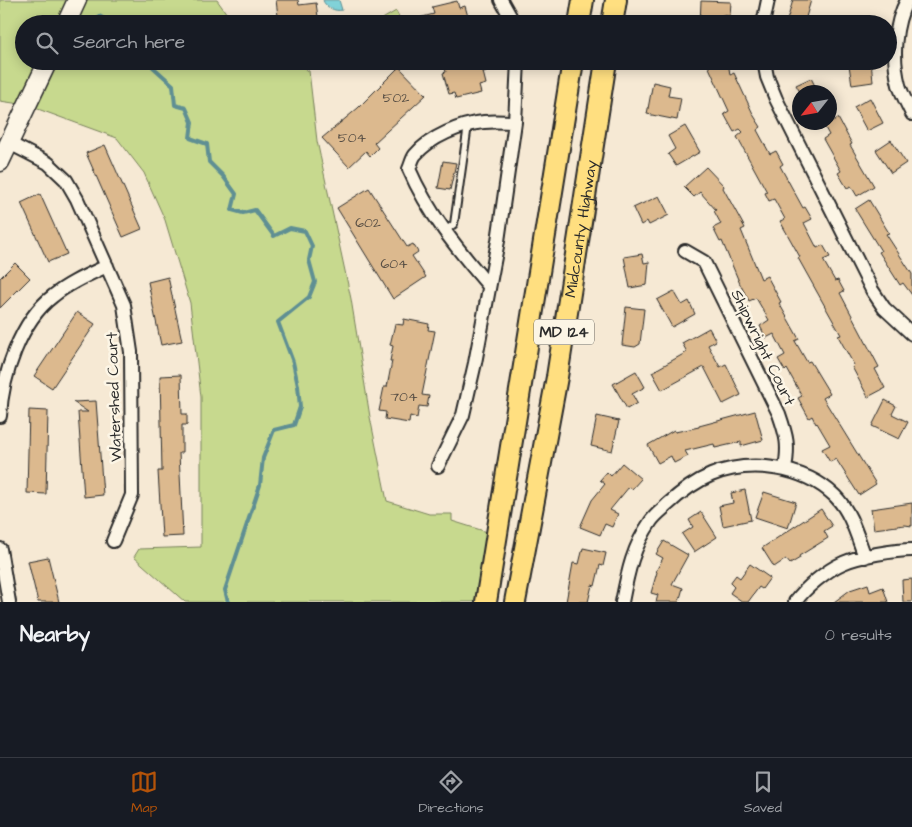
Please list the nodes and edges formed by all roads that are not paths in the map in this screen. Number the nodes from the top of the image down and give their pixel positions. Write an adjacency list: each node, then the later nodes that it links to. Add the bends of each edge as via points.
1 (77, 0): 7 (street)
2 (501, 0): 8 (street)
3 (583, 0): 9 (main road)
4 (616, 0): 10 (main road)
5 (768, 0): 11 (street)
6 (907, 0): 12 (street, via 901,12)
7 (70, 15)
8 (509, 15)
9 (580, 15)
10 (614, 15)
11 (765, 15)
12 (897, 38)
13 (897, 68): 19 (street, via 899,86)
14 (43, 70): 22 (street)
15 (518, 70): 20 (street)
16 (572, 70): 37 (main road, Midcounty Highway / MD 124)
17 (605, 70): 38 (main road, Midcounty Highway / MD 124, via 557,377)
18 (766, 70): 28 (street, via 776,99 872,290 884,308)
19 (912, 114)
20 (515, 122): 21 (street); 27 (street)
21 (468, 125): 24 (lane, via 454,224); 24 (street, via 429,142 414,156 409,169)
22 (5, 142): 23 (street); 26 (street, Watershed Court, via 48,163 66,180)
23 (0, 162)
24 (444, 232): 27 (street)
25 (686, 251): 31 (street, Shipwright Court, via 704,262 779,414 787,436)
26 (107, 266): 29 (street, via 68,285 35,314 14,351 5,379); 32 (street, Watershed Court, via 124,305 131,352 132,495)
27 (490, 286): 30 (street, via 462,415)
28 (912, 334)
29 (0, 416)
30 (438, 466)
31 (784, 469): 35 (street, via 812,479 835,496 850,517); 39 (street, via 744,467 711,475 682,491 652,519 639,540 629,564)
32 (113, 541)
33 (0, 549): 36 (street)
34 (912, 550): 35 (street)
35 (865, 557): 40 (street, via 843,562)
36 (9, 602)
37 (486, 602)
38 (516, 602)
39 (622, 602)
40 (795, 602)

